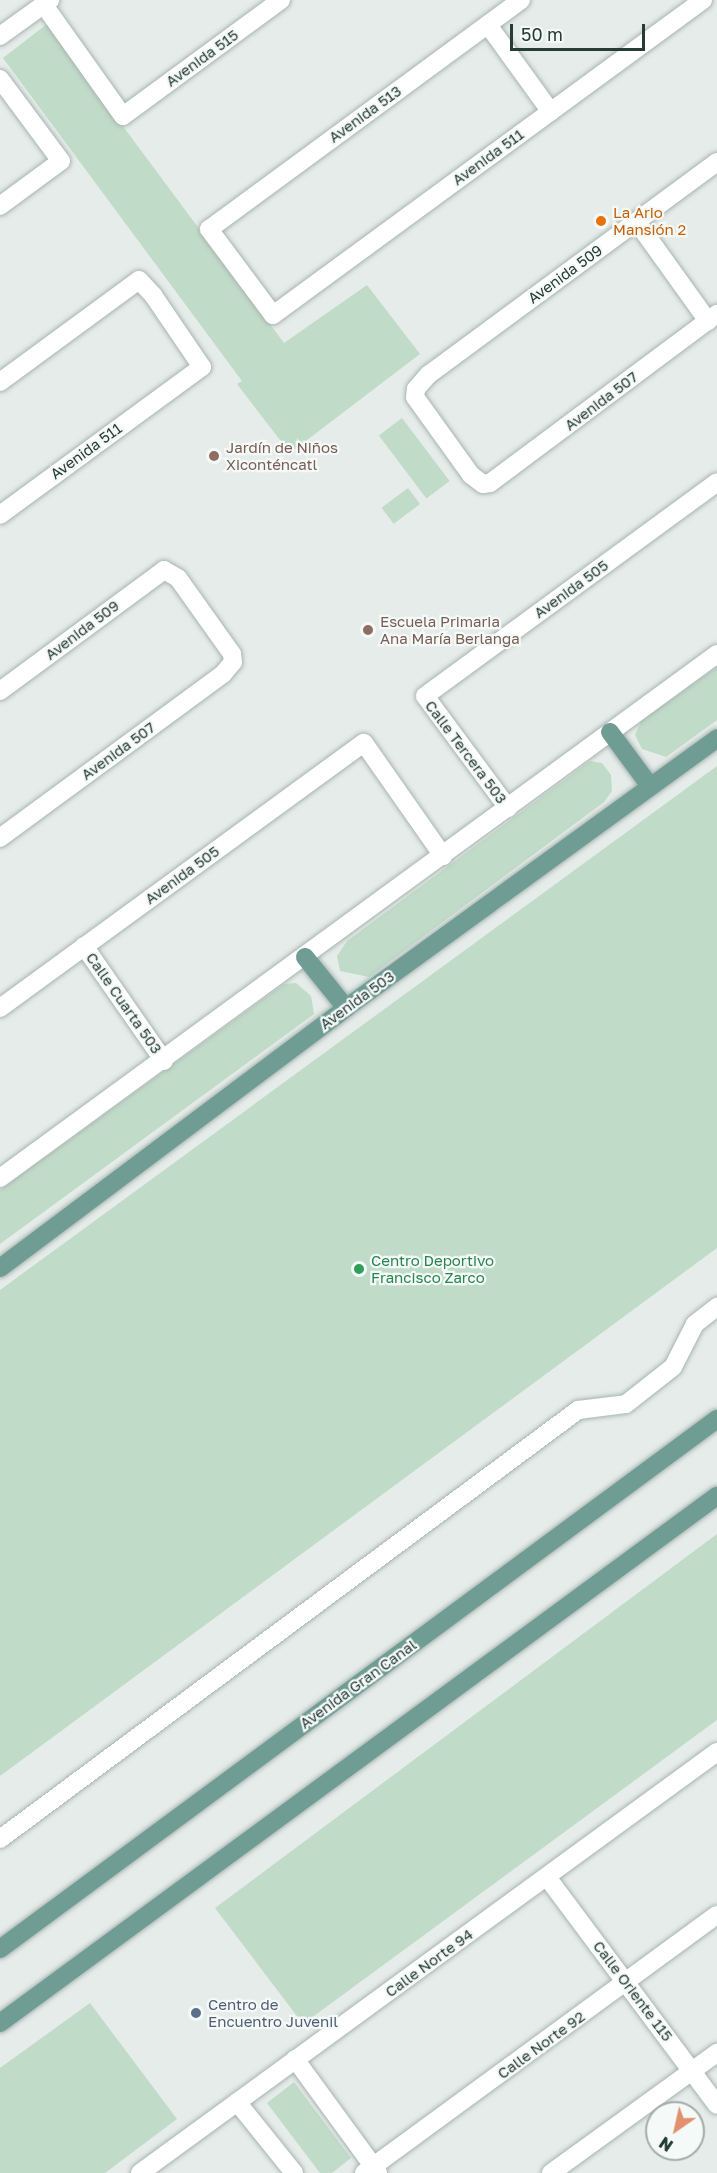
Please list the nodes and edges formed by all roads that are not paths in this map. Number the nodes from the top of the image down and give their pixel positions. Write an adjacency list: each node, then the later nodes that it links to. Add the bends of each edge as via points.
1 (281, 0): 4 (street, Avenida 515, via 123,116)
2 (522, 0): 5 (street, Avenida 513)
3 (703, 0): 8 (street, Avenida 511)
4 (39, 4): 6 (street)
5 (488, 25): 8 (street); 12 (street, Avenida 513, via 208,229)
6 (0, 36)
7 (0, 79): 10 (street, via 61,161)
8 (551, 112): 12 (street, Avenida 511)
9 (717, 162): 11 (street, Avenida 509)
10 (0, 206)
11 (637, 222): 13 (street); 16 (street, Avenida 509, via 429,374 416,390 420,406 471,475)
12 (273, 315)
13 (712, 317): 16 (street, Avenida 507, via 496,479)
14 (0, 382): 17 (street, Avenida 511, via 139,280 201,367)
15 (717, 482): 21 (street, Avenida 505)
16 (483, 484)
17 (0, 515)
18 (717, 654): 22 (street)
19 (233, 662): 20 (street, Avenida 509, via 229,647 178,578 164,570); 26 (street, Avenida 507)
20 (0, 691)
21 (425, 696): 25 (street, Calle Tercera 503)
22 (609, 732): 24 (main road); 25 (street)
23 (717, 738): 24 (main road, Avenida 503)
24 (650, 786): 31 (main road, Avenida 503)
25 (508, 808): 27 (street)
26 (1, 836)
27 (443, 856): 28 (street, Avenida 505, via 364,742); 29 (street)
28 (84, 946): 30 (street, Avenida 505); 32 (street, Calle Cuarta 503)
29 (305, 957): 31 (main road); 32 (street)
30 (0, 1008)
31 (346, 1008): 34 (main road, Avenida 503)
32 (164, 1061): 33 (street)
33 (0, 1178)
34 (0, 1269)
35 (717, 1307): 39 (street, via 695,1324 673,1367 626,1404 578,1410)
36 (717, 1419): 42 (main road, Avenida Gran Canal)
37 (717, 1496): 44 (main road)
38 (717, 1752): 40 (street, Calle Norte 94)
39 (0, 1839)
40 (547, 1877): 43 (street, Calle Oriente 115); 46 (street, Calle Norte 94)
41 (717, 1915): 43 (street, Calle Norte 92)
42 (0, 1949)
43 (627, 1983): 47 (street, Calle Oriente 115); 50 (street, Calle Norte 92)
44 (0, 2023)
45 (717, 2053): 47 (street)
46 (295, 2059): 48 (street, Calle Norte 94); 50 (street)
47 (693, 2071): 49 (street, Calle Oriente 115); 53 (street)
48 (237, 2102): 51 (street, Calle Norte 94); 52 (street)
49 (717, 2105)
50 (372, 2171)
51 (140, 2173)
52 (294, 2173)
53 (551, 2173)

